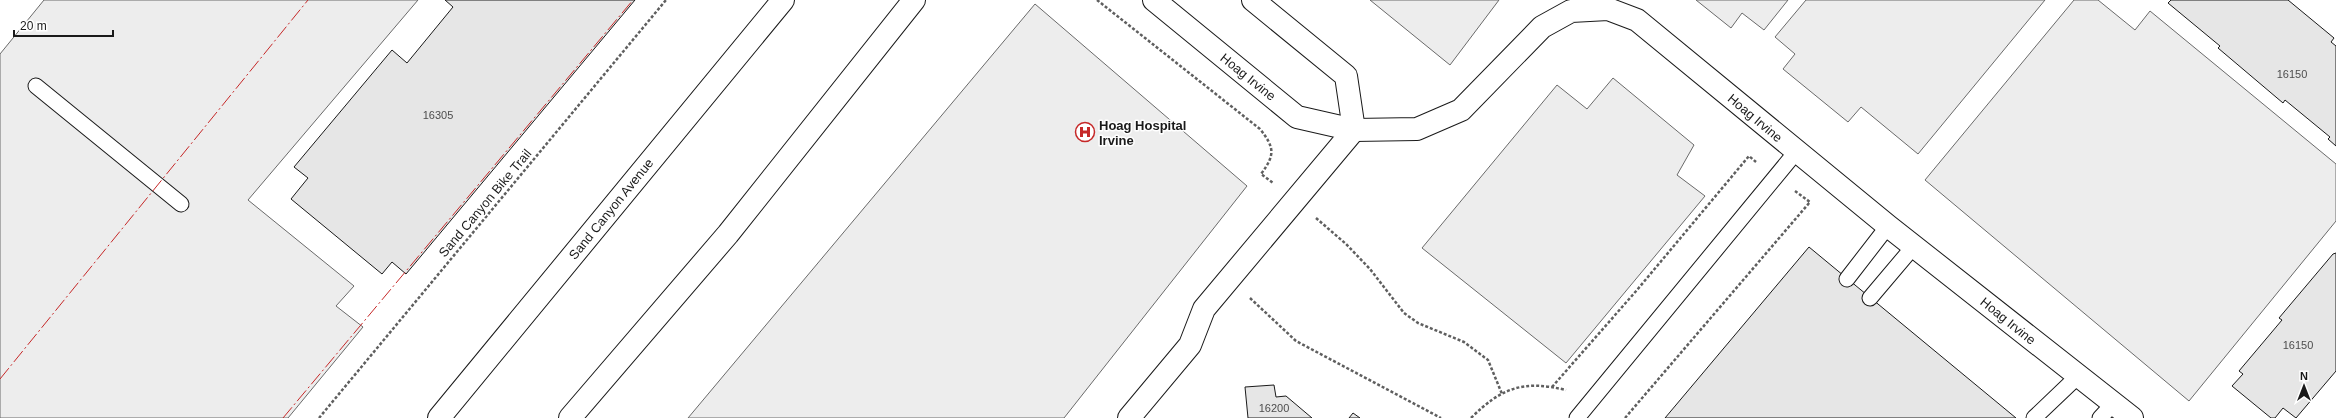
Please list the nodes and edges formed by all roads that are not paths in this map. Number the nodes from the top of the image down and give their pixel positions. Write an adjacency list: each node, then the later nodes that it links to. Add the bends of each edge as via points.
1 (783, 0): 15 (street, Sand Canyon Avenue)
2 (914, 0): 16 (street, via 728,234)
3 (1154, 0): 6 (street, Hoag Irvine, via 1297,117)
4 (1253, 0): 6 (street, via 1346,76)
5 (36, 86): 8 (lane)
6 (1354, 130): 7 (street, Hoag Irvine, via 1417,129 1462,110 1542,27 1571,11 1608,9 1637,20); 17 (street, via 1204,310 1190,345)
7 (1796, 152): 9 (street, Hoag Irvine); 18 (lane)
8 (181, 204)
9 (1888, 226): 10 (street, Hoag Irvine); 11 (lane)
10 (1914, 246): 12 (lane); 13 (street, Hoag Irvine)
11 (1847, 279)
12 (1870, 298)
13 (2078, 377): 14 (street, Hoag Irvine); 19 (lane)
14 (2106, 411): 20 (street, Hoag Irvine)
15 (439, 418)
16 (570, 418)
17 (1129, 418)
18 (1577, 418)
19 (2034, 418)
20 (2132, 418)

